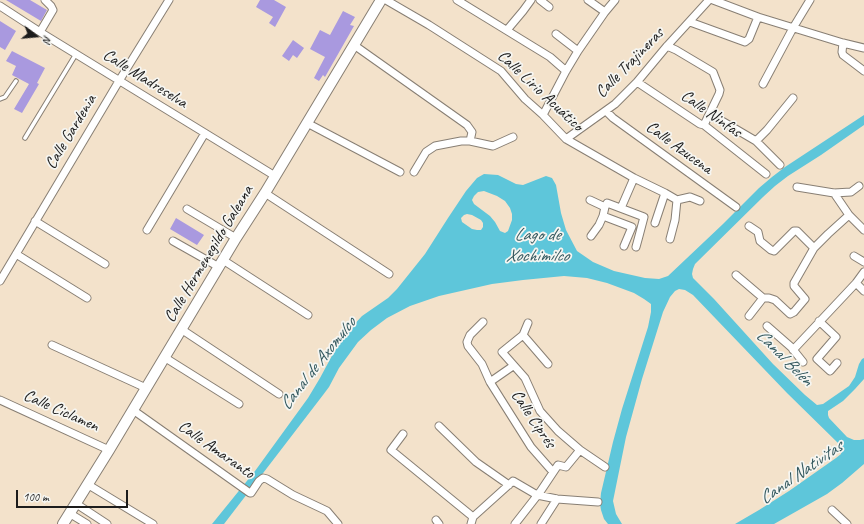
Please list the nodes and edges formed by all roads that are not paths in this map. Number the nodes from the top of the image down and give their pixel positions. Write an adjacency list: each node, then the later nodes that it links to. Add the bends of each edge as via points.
1 (45, 0): 19 (street, via 53,10)
2 (169, 0): 30 (street, Calle Gardenia)
3 (381, 0): 22 (street, Calle Hermenegildo Galeana)
4 (386, 0): 37 (street, Calle Lirio Acuático, via 501,71)
5 (457, 0): 18 (street)
6 (531, 0): 18 (street)
7 (540, 0): 13 (street)
8 (588, 0): 14 (street)
9 (615, 0): 14 (street)
10 (711, 0): 15 (street); 16 (street, Calle Trajineras)
11 (810, 0): 17 (street)
12 (0, 6): 19 (street, Calle Madreselva)
13 (549, 8)
14 (605, 12): 25 (street)
15 (758, 17): 16 (street, via 749,39 745,42); 17 (street)
16 (690, 22): 23 (street, Calle Trajineras)
17 (793, 28): 21 (street); 32 (street)
18 (508, 30): 27 (street, via 550,57)
19 (40, 32): 26 (street, Calle Madreselva)
20 (556, 34): 25 (street)
21 (843, 43): 24 (street); 28 (street, via 843,55)
22 (354, 45): 38 (street, Calle Hermenegildo Galeana); 44 (street, via 467,125 472,132)
23 (667, 46): 31 (street, Calle Trajineras); 36 (street, via 713,72 720,94)
24 (864, 48)
25 (578, 51): 27 (street)
26 (76, 54): 30 (street, Calle Madreselva); 42 (lane)
27 (566, 71): 37 (street)
28 (864, 71)
29 (16, 81): 34 (lane, via 5,97)
30 (119, 81): 40 (street, Calle Madreselva); 66 (street, Calle Gardenia)
31 (637, 82): 35 (street, Calle Trajineras); 39 (street, Calle Ninfas)
32 (763, 84)
33 (793, 98): 45 (street)
34 (0, 99)
35 (606, 110): 43 (street, Calle Trajineras); 61 (street, Calle Azucena, via 613,118)
36 (710, 114): 39 (street); 45 (street)
37 (543, 115): 43 (street, Calle Lirio Acuático)
38 (308, 123): 47 (street); 50 (street, Calle Hermenegildo Galeana)
39 (704, 125): 49 (street, Calle Ninfas)
40 (205, 133): 50 (street, Calle Madreselva); 69 (street)
41 (513, 137): 44 (street, via 493,146)
42 (25, 138)
43 (566, 139): 51 (street, Calle Lirio Acuático)
44 (470, 141): 48 (street, via 435,146 426,152)
45 (756, 141): 46 (street)
46 (780, 165)
47 (400, 172)
48 (414, 172)
49 (766, 174)
50 (275, 176): 54 (street, Calle Hermenegildo Galeana)
51 (634, 178): 55 (street, Calle Lirio Acuático); 62 (street)
52 (859, 186): 56 (street, via 851,192)
53 (797, 187): 56 (street)
54 (265, 193): 72 (street, Calle Hermenegildo Galeana); 84 (street)
55 (665, 193): 58 (street, Calle Lirio Acuático); 67 (street)
56 (834, 193): 64 (street)
57 (590, 200): 60 (street)
58 (677, 200): 59 (street, via 690,197); 73 (street)
59 (700, 201)
60 (605, 207): 62 (street, via 607,202); 65 (street)
61 (736, 207)
62 (621, 208): 76 (street, via 644,217)
63 (187, 210): 72 (street)
64 (849, 215): 70 (street); 77 (street)
65 (604, 216): 71 (street); 75 (street, via 632,226)
66 (35, 221): 78 (street, Calle Gardenia); 81 (street)
67 (654, 223)
68 (749, 226): 77 (street, via 758,232 760,241 771,250 794,231)
69 (147, 230)
70 (864, 230)
71 (591, 236)
72 (236, 238): 82 (street, Calle Hermenegildo Galeana)
73 (670, 239)
74 (173, 241): 82 (street)
75 (624, 246)
76 (636, 247)
77 (814, 248): 90 (street, via 794,283 805,300 794,312 790,314 775,300)
78 (16, 254): 86 (street, Calle Gardenia); 89 (street)
79 (854, 256): 80 (street)
80 (864, 262)
81 (105, 264)
82 (221, 264): 91 (street); 97 (street, Calle Hermenegildo Galeana)
83 (864, 272): 87 (street)
84 (389, 274)
85 (736, 275): 90 (street)
86 (0, 281)
87 (856, 283): 88 (street); 93 (street)
88 (864, 291)
89 (86, 298)
90 (762, 298): 92 (street)
91 (308, 315)
92 (749, 316)
93 (819, 321): 100 (street); 103 (street, via 836,337 816,359 830,371)
94 (483, 322): 106 (street, Calle Ciprés, via 470,335 467,342 472,353 482,364)
95 (528, 323): 98 (street)
96 (767, 326): 100 (street)
97 (182, 329): 101 (street, Calle Hermenegildo Galeana); 108 (street)
98 (523, 335): 104 (street); 105 (street, via 502,352)
99 (52, 345): 107 (street)
100 (793, 350): 102 (street)
101 (164, 357): 107 (street, Calle Hermenegildo Galeana); 110 (street)
102 (803, 362)
103 (837, 363)
104 (548, 364)
105 (513, 366): 106 (street); 115 (street, via 525,378 540,410 558,431)
106 (490, 382): 117 (street, Calle Ciprés, via 531,447)
107 (146, 388): 111 (street, Calle Hermenegildo Galeana)
108 (279, 394)
109 (0, 400): 114 (street, Calle Ciclamen)
110 (239, 404)
111 (133, 410): 114 (street, Calle Hermenegildo Galeana); 131 (street, Calle Amaranto, via 249,493 252,493 259,481 267,479 292,495 326,511)
112 (439, 426): 119 (street, via 476,462)
113 (403, 434): 126 (street, via 391,450)
114 (109, 450): 118 (street, Calle Hermenegildo Galeana)
115 (580, 450): 116 (street); 117 (street, via 566,467 558,465)
116 (605, 466)
117 (553, 472): 120 (street)
118 (87, 484): 123 (street, Calle Hermenegildo Galeana); 130 (street)
119 (509, 486): 120 (street, via 513,481); 126 (street)
120 (537, 495): 121 (street); 132 (street)
121 (557, 499): 122 (street); 133 (street)
122 (598, 502)
123 (75, 503): 125 (street, Calle Hermenegildo Galeana); 129 (street)
124 (832, 510): 134 (street)
125 (69, 514): 127 (street, Calle Hermenegildo Galeana); 128 (street)
126 (472, 520)
127 (63, 524)
128 (87, 524)
129 (107, 524)
130 (152, 524)
131 (338, 524)
132 (515, 524)
133 (541, 524)
134 (847, 524)

